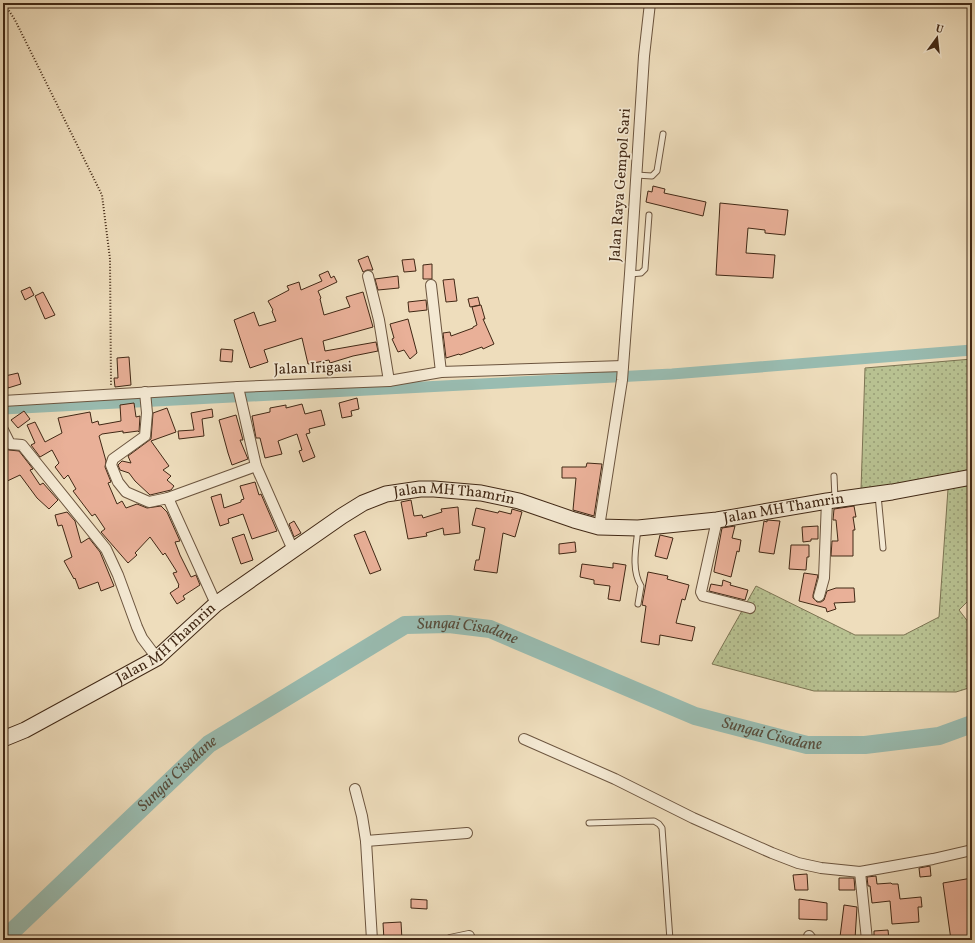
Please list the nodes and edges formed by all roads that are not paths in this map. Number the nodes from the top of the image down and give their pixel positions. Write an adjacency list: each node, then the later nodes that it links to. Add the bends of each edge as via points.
1 (650, 3): 3 (street, Jalan Raya Gempol Sari)
2 (662, 134): 3 (lane, via 657,171 652,176)
3 (636, 175): 5 (street, Jalan Raya Gempol Sari)
4 (649, 215): 5 (lane, via 645,269 641,273)
5 (630, 274): 8 (street, Jalan Raya Gempol Sari)
6 (368, 276): 10 (street, via 379,320)
7 (431, 284): 9 (street)
8 (623, 368): 9 (street, Jalan Irigasi); 22 (street, Jalan Raya Gempol Sari)
9 (441, 372): 10 (street, Jalan Irigasi)
10 (389, 381): 11 (street, Jalan Irigasi)
11 (239, 392): 12 (street, Jalan Irigasi); 15 (street)
12 (146, 398): 13 (street, Jalan Irigasi, via 111,394); 19 (street, via 145,436 113,459 111,465 118,482 126,492 149,502)
13 (3, 401)
14 (3, 430): 30 (street, via 10,444 22,445 106,549 142,638)
15 (256, 466): 19 (street); 25 (street)
16 (834, 476): 20 (lane)
17 (972, 477): 18 (street, Jalan MH Thamrin)
18 (878, 494): 20 (street, Jalan MH Thamrin); 24 (lane)
19 (168, 498): 27 (street)
20 (831, 500): 21 (street, Jalan MH Thamrin); 26 (street, via 824,578)
21 (717, 520): 23 (street, Jalan MH Thamrin); 29 (street, via 701,592 703,596)
22 (599, 527): 23 (street, Jalan MH Thamrin); 25 (street, Jalan MH Thamrin, via 481,493 420,489 386,494 363,503)
23 (638, 528): 28 (lane, via 637,581 641,586)
24 (883, 548)
25 (293, 550): 27 (street, Jalan MH Thamrin)
26 (819, 596)
27 (216, 604): 30 (street, Jalan MH Thamrin)
28 (638, 604)
29 (750, 608)
30 (157, 658): 31 (street, Jalan MH Thamrin, via 25,730)
31 (3, 739)
32 (524, 739): 38 (street, via 772,853 821,868)
33 (355, 789): 36 (street)
34 (589, 823): 42 (lane, via 654,821 662,828)
35 (467, 833): 36 (street)
36 (366, 841): 40 (street)
37 (972, 850): 38 (street)
38 (860, 872): 43 (street)
39 (469, 936): 41 (street)
40 (372, 940)
41 (450, 940)
42 (670, 940)
43 (867, 940)

